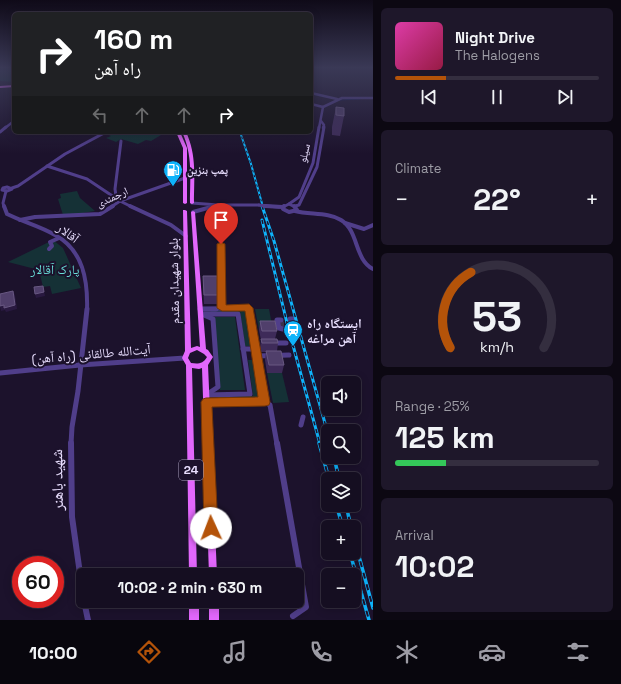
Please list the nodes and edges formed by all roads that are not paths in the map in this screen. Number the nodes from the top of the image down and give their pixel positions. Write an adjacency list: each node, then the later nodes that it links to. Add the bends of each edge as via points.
1 (327, 97): 3 (street)
2 (373, 98): 3 (street)
3 (338, 99): 5 (street)
4 (313, 104): 5 (street)
5 (323, 107): 6 (street)
6 (321, 121): 13 (street, سیلو); 15 (street, سیلو, via 324,125)
7 (12, 122): 8 (street)
8 (1, 130)
9 (102, 134): 14 (street)
10 (179, 134): 16 (main road, 24, via 185,148)
11 (185, 134): 22 (main road, 24, via 192,156)
12 (121, 140): 19 (street, via 114,189)
13 (312, 165): 15 (street); 18 (street, سیلو)
14 (47, 166): 17 (street, via 18,186); 20 (street, via 87,179)
15 (317, 167): 18 (street, سیلو)
16 (185, 178): 20 (street, ارجمندی); 21 (main road, 24)
17 (3, 190): 30 (street, آقالار, via 5,210 10,216)
18 (303, 191): 23 (street, سیلو); 24 (street, سیلو, via 299,205)
19 (116, 196)
20 (120, 201): 30 (street, ارجمندی, via 100,214); 34 (street)
21 (185, 203): 22 (main road); 27 (main road, 24)
22 (192, 203): 25 (street); 29 (main road, 24)
23 (289, 204): 24 (street); 26 (street)
24 (295, 206): 28 (street)
25 (219, 207): 26 (street, bridge); 29 (street); 39 (street)
26 (282, 207): 28 (street, via 286,211)
27 (185, 211): 29 (main road); 31 (main road, بلوار شهیدان مقدم / 24)
28 (295, 211): 32 (street, via 330,216)
29 (193, 212): 40 (main road, بلوار شهیدان مقدم / 24)
30 (20, 220): 36 (street, آقالار)
31 (186, 224): 34 (street); 35 (main road, بلوار شهیدان مقدم / 24)
32 (345, 224): 33 (street, via 364,229); 38 (street, via 366,265)
33 (373, 225)
34 (174, 227): 35 (street)
35 (186, 236): 49 (main road, بلوار شهیدان مقدم / 24)
36 (59, 238): 37 (street, via 50,242 52,246); 53 (street, آقالار, via 77,254 87,291)
37 (49, 248)
38 (373, 269)
39 (222, 308): 40 (street); 46 (street, via 249,308)
40 (201, 311): 47 (street, via 238,314); 48 (main road, بلوار شهیدان مقدم / 24); 56 (street, via 213,319 218,387)
41 (292, 319): 43 (street, via 292,328)
42 (281, 320): 44 (street, via 277,320 279,328)
43 (295, 328)
44 (283, 329)
45 (286, 343): 46 (street)
46 (255, 346): 47 (street); 51 (street)
47 (243, 349): 56 (street, via 250,394)
48 (203, 350): 49 (main road, via 194,348); 54 (main road, 24, via 210,357)
49 (188, 351): 52 (main road, 24)
50 (289, 355): 51 (street)
51 (257, 356): 57 (street)
52 (187, 361): 53 (street, (راه آهن) آیت‌الله طالقانی); 54 (main road, via 199,367); 61 (main road, 24)
53 (80, 365): 55 (street, (راه آهن) آیت‌الله طالقانی); 60 (street, شهید باهنر, via 71,438 70,490 72,526)
54 (205, 365): 56 (main road, 24)
55 (0, 373)
56 (206, 398): 57 (street); 62 (main road, 24)
57 (265, 402): 66 (street, via 270,405 306,607)
58 (303, 417): 59 (street)
59 (301, 425)
60 (79, 568)
61 (193, 568)
62 (213, 568)
63 (85, 608): 67 (street)
64 (194, 608): 68 (main road)
65 (214, 608): 69 (main road)
66 (293, 616)
67 (88, 620)
68 (194, 620)
69 (214, 620)

